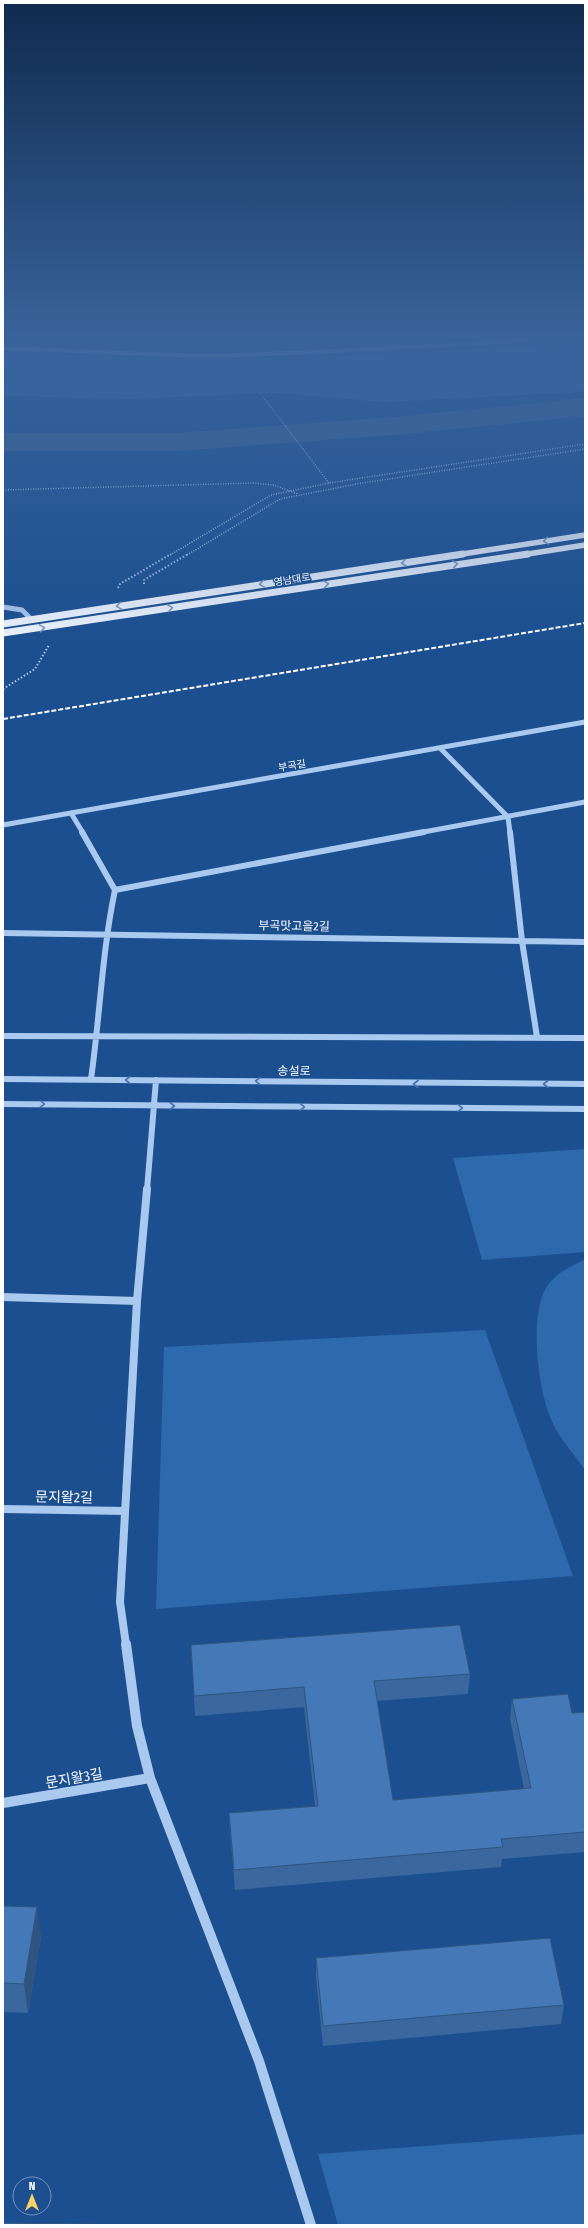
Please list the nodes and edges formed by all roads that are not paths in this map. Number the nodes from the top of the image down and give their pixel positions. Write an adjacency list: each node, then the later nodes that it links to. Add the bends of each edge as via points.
1 (585, 535): 4 (main road, 영남대로, one-way to 4)
2 (585, 544): 6 (main road, 영남대로, one-way to 2)
3 (3, 607): 4 (street, via 22,610)
4 (32, 620): 5 (main road, 영남대로)
5 (3, 624)
6 (3, 634)
7 (585, 722): 8 (street, 부곡길)
8 (440, 748): 10 (street, 부곡길); 11 (street)
9 (585, 802): 11 (street)
10 (71, 813): 12 (street, 부곡길); 13 (street)
11 (508, 816): 13 (street); 16 (street)
12 (3, 825)
13 (115, 890): 15 (street)
14 (3, 933): 15 (street, 부곡맛고을2길)
15 (106, 933): 16 (street, 부곡맛고을2길); 19 (street)
16 (522, 941): 17 (street, 부곡맛고을2길); 20 (street)
17 (585, 942)
18 (3, 1036): 19 (street)
19 (97, 1036): 20 (street); 23 (street)
20 (537, 1037): 21 (street)
21 (585, 1038)
22 (3, 1079): 23 (street, 송설로)
23 (91, 1080): 24 (street, 송설로, one-way to 23)
24 (156, 1080): 25 (street, 송설로, one-way to 24); 27 (street)
25 (585, 1084)
26 (3, 1104): 27 (street, one-way to 27)
27 (154, 1105): 28 (street, one-way to 28); 30 (street)
28 (585, 1109)
29 (3, 1297): 30 (street)
30 (137, 1301): 32 (street)
31 (3, 1509): 32 (street, 문지왈2길)
32 (125, 1511): 33 (street, via 120,1602 137,1726)
33 (150, 1778): 34 (street, 문지왈3길); 35 (street, via 258,2061)
34 (3, 1803)
35 (311, 2225)

